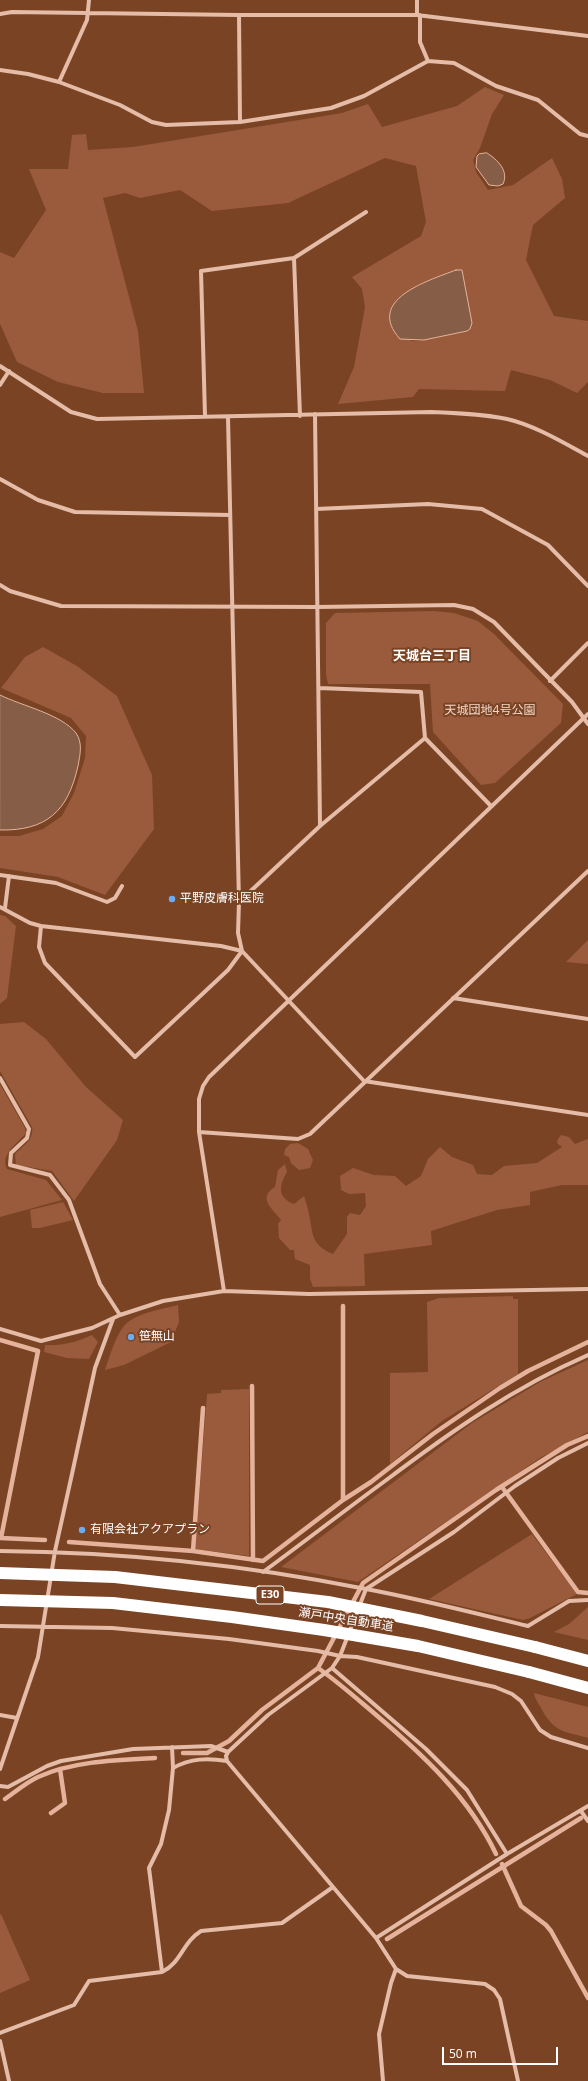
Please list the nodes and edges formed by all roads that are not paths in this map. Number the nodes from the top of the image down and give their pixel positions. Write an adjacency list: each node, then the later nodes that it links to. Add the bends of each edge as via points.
1 (89, 0): 3 (street)
2 (418, 0): 6 (street)
3 (89, 13): 4 (street); 5 (street); 10 (street)
4 (0, 14)
5 (240, 15): 6 (street); 11 (street)
6 (419, 15): 7 (street); 8 (street, via 420,42)
7 (588, 36)
8 (428, 61): 11 (street, via 348,103); 12 (street, via 454,63 496,86 529,96 580,134)
9 (0, 70): 10 (street)
10 (59, 82): 11 (street, via 120,106 152,122 166,125)
11 (240, 122)
12 (588, 136)
13 (366, 212): 14 (street)
14 (294, 258): 19 (street, via 201,271); 20 (street)
15 (0, 366): 16 (street)
16 (8, 371): 17 (street); 19 (street, via 71,412 85,417 97,419)
17 (0, 385)
18 (315, 414): 20 (street); 22 (street, via 431,412 508,419 552,437); 24 (street)
19 (205, 416): 21 (street)
20 (300, 416): 21 (street)
21 (228, 417): 25 (street)
22 (588, 456)
23 (0, 479): 25 (street, via 38,500 75,512)
24 (316, 509): 27 (street, via 428,504 482,509 548,545); 29 (street)
25 (230, 515): 28 (street)
26 (0, 585): 28 (street, via 10,591 60,606)
27 (588, 586)
28 (233, 606): 29 (street); 43 (street)
29 (318, 607): 31 (street, via 454,605 473,609 494,622); 32 (street)
30 (588, 643): 31 (street)
31 (550, 681): 34 (street)
32 (318, 688): 36 (street, via 421,692); 38 (street)
33 (588, 714): 34 (street)
34 (584, 718): 35 (street); 37 (street)
35 (588, 724)
36 (425, 738): 37 (street); 38 (street)
37 (491, 806): 48 (street)
38 (320, 826): 43 (street)
39 (588, 871): 47 (street)
40 (0, 875): 41 (street)
41 (9, 876): 42 (street, via 56,883 107,902 115,898); 44 (street)
42 (122, 886)
43 (239, 902): 46 (street, via 238,933)
44 (2, 908): 45 (street)
45 (41, 926): 46 (street, via 221,946); 46 (street, via 39,947 45,963 135,1057 228,970)
46 (242, 951): 48 (street)
47 (453, 998): 49 (street); 51 (street)
48 (287, 1001): 51 (street); 53 (street, via 209,1077 199,1099)
49 (588, 1019)
50 (0, 1078): 56 (street, via 29,1129 27,1138 11,1153 10,1165 50,1175 69,1200 100,1284)
51 (364, 1081): 52 (street); 53 (street, via 304,1137 298,1139)
52 (588, 1115)
53 (199, 1132): 55 (street)
54 (588, 1289): 55 (street, via 309,1294)
55 (224, 1291): 56 (street, via 163,1301)
56 (120, 1315): 57 (street)
57 (113, 1319): 58 (street, via 92,1328 41,1341); 62 (street, via 95,1368)
58 (0, 1329)
59 (588, 1355): 63 (street, via 526,1385 483,1411)
60 (588, 1443): 65 (street, via 558,1458 454,1532)
61 (0, 1551): 62 (street)
62 (55, 1551): 63 (street, via 168,1559); 69 (street)
63 (263, 1572): 65 (street)
64 (0, 1573): 71 (highway, 瀬戸中央自動車道 / E30, bridge, via 115,1577 328,1602 422,1620)
65 (365, 1589): 67 (street, via 528,1626 568,1601); 70 (street)
66 (0, 1600): 73 (highway, 瀬戸中央自動車道 / E30, bridge, via 113,1604 316,1629 418,1646)
67 (588, 1600)
68 (0, 1626): 69 (street)
69 (42, 1627): 70 (street, via 112,1628 229,1639); 75 (street, via 38,1656)
70 (340, 1656): 72 (street); 77 (street, via 357,1657 495,1687 521,1701 540,1730 551,1738)
71 (588, 1661)
72 (330, 1669): 78 (street, via 268,1715); 86 (street, via 426,1749 467,1790)
73 (588, 1688)
74 (0, 1715): 75 (street)
75 (17, 1718): 81 (street)
76 (172, 1747): 78 (street, via 211,1746); 80 (street); 82 (street, via 133,1749 61,1761 8,1787)
77 (588, 1748)
78 (228, 1752): 79 (street)
79 (227, 1761): 80 (street, via 211,1758 182,1763); 87 (street)
80 (173, 1768): 90 (street, via 169,1810 162,1844 149,1868)
81 (0, 1769)
82 (0, 1786)
83 (588, 1806): 84 (street)
84 (581, 1811): 85 (street); 86 (street)
85 (588, 1821)
86 (507, 1854): 88 (street)
87 (333, 1887): 88 (street); 90 (street, via 282,1923 201,1931 191,1937 173,1967)
88 (376, 1938): 89 (street)
89 (396, 1969): 94 (street, via 378,2034); 95 (street, via 407,1976 485,1984 494,1990 500,1999)
90 (162, 1972): 91 (street, via 89,1981 74,2005)
91 (0, 2033)
92 (0, 2041): 93 (street)
93 (9, 2081)
94 (383, 2081)
95 (518, 2081)

